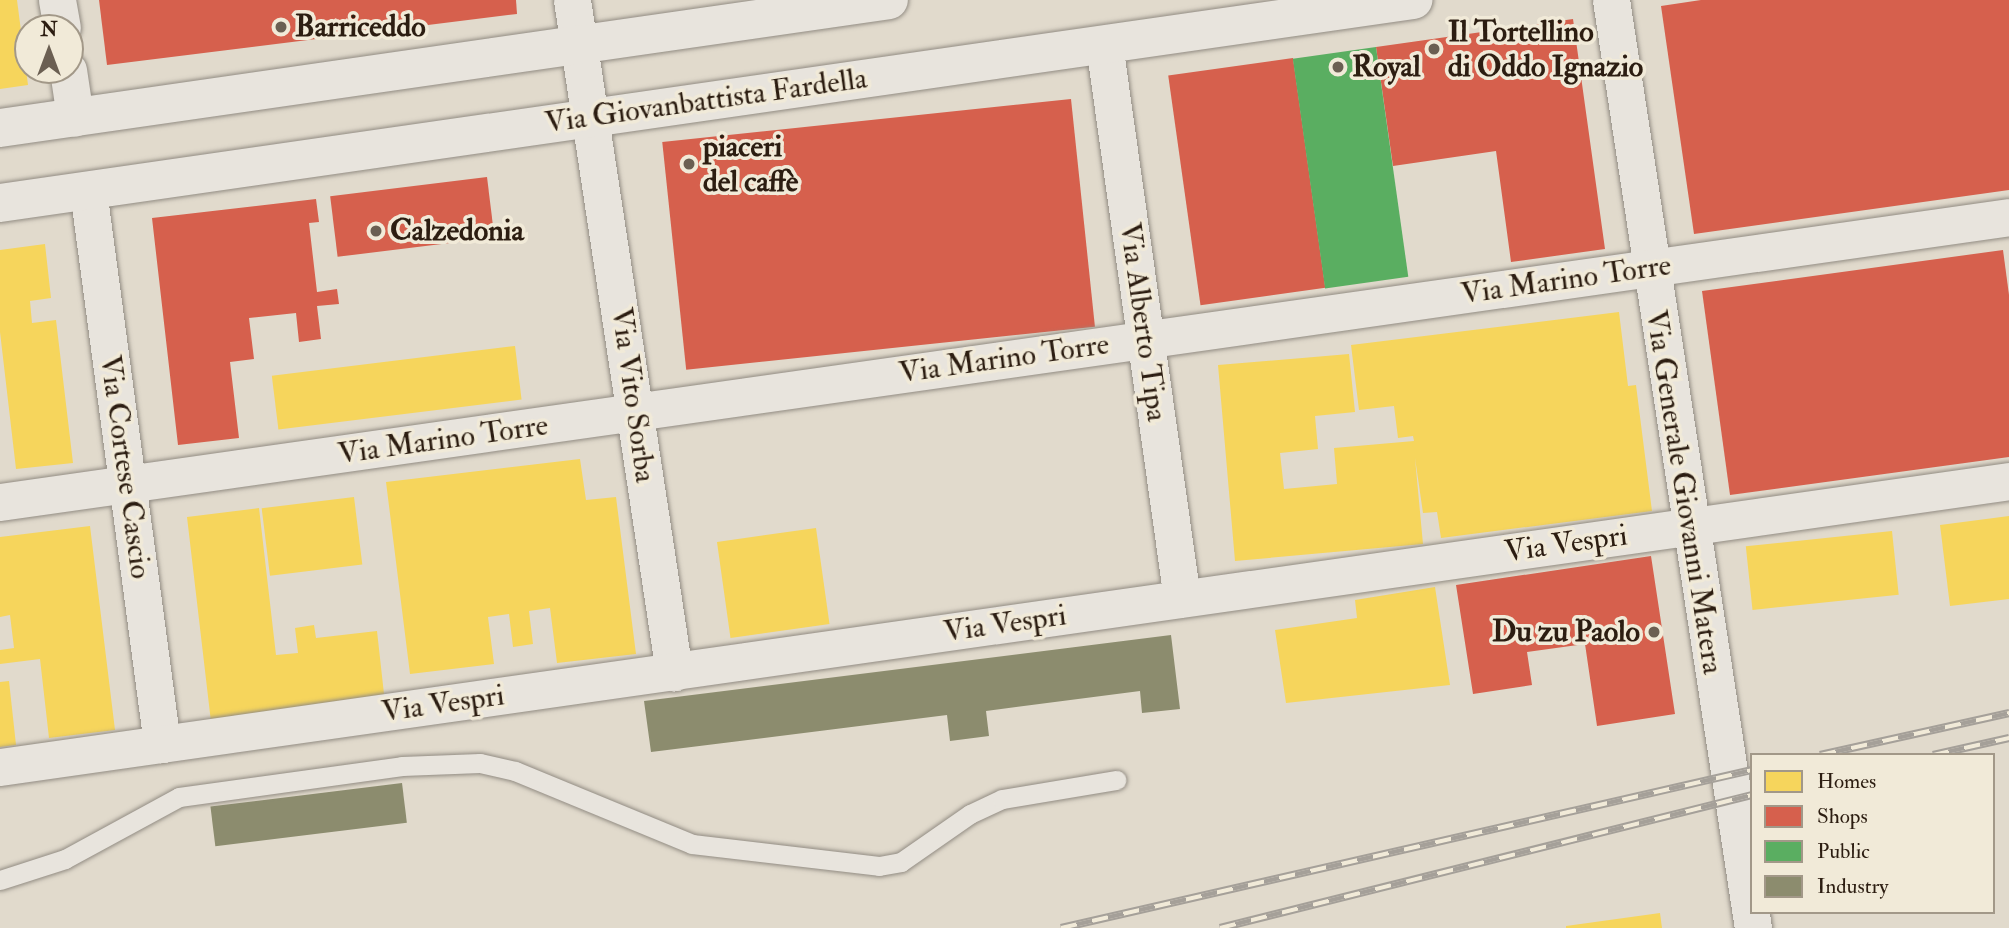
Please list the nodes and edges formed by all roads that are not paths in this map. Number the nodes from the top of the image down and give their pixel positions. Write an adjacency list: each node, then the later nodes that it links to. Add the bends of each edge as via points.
1 (572, 0): 6 (street, Via Vito Sorba)
2 (889, 0): 6 (main road)
3 (1413, 0): 5 (main road, Via Giovanbattista Fardella)
4 (1611, 0): 14 (street, Via Generale Giovanni Matera)
5 (1104, 44): 9 (main road, Via Giovanbattista Fardella); 15 (street, Via Alberto Tipa)
6 (579, 45): 8 (main road); 9 (street, Via Vito Sorba)
7 (70, 84): 8 (street)
8 (75, 117): 10 (main road)
9 (592, 118): 11 (main road, Via Giovanbattista Fardella); 16 (street, Via Vito Sorba)
10 (0, 128)
11 (88, 190): 12 (main road, Via Giovanbattista Fardella); 18 (street, Via Cortese Cascio)
12 (0, 203)
13 (2009, 217): 14 (street, Via Marino Torre)
14 (1650, 268): 15 (street, Via Marino Torre); 20 (street, Via Generale Giovanni Matera)
15 (1146, 339): 16 (street, Via Marino Torre); 21 (street, Via Alberto Tipa)
16 (635, 412): 18 (street, Via Marino Torre); 22 (street, Via Vito Sorba)
17 (2009, 481): 20 (street, Via Vespri)
18 (127, 484): 19 (street, Via Marino Torre); 23 (street, Via Cortese Cascio)
19 (0, 502)
20 (1688, 526): 21 (street, Via Vespri); 27 (street, Via Generale Giovanni Matera)
21 (1182, 599): 22 (street, Via Vespri)
22 (674, 671): 23 (street, Via Vespri)
23 (162, 744): 24 (street, Via Vespri)
24 (0, 767)
25 (1116, 780): 26 (lane, via 1002,799 970,814 901,862 879,866 692,844 515,771 480,763 413,765 180,797 65,859)
26 (0, 880)
27 (1750, 909)

